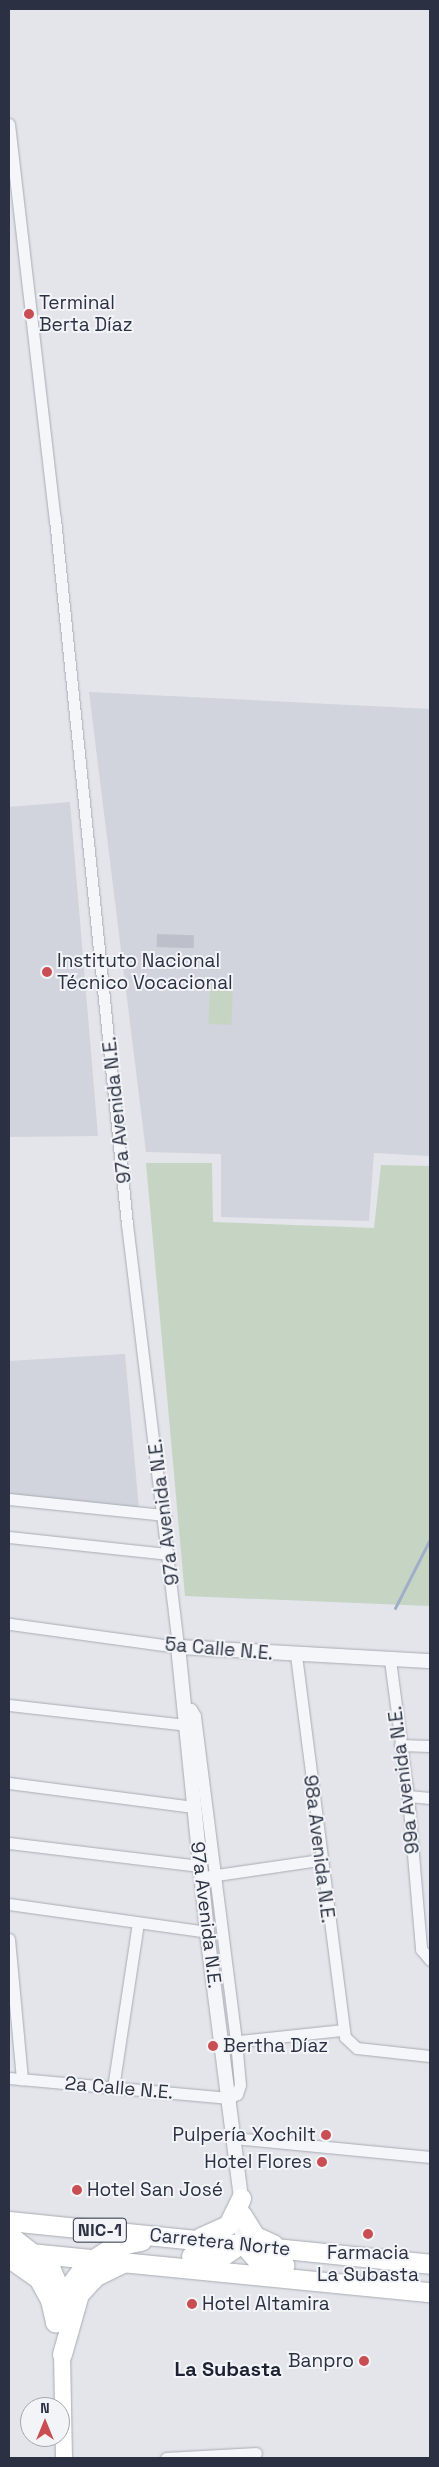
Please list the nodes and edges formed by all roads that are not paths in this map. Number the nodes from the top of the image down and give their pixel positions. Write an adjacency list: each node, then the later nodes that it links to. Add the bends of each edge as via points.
1 (9, 124): 3 (street, 97a Avenida N.E., via 127,1224)
2 (9, 1499): 3 (street)
3 (165, 1515): 5 (street, 97a Avenida N.E.)
4 (9, 1537): 5 (street)
5 (169, 1554): 7 (street, 97a Avenida N.E.)
6 (9, 1624): 7 (street, 5a Calle N.E.)
7 (178, 1647): 8 (street, 5a Calle N.E.); 12 (street, 97a Avenida N.E.)
8 (296, 1655): 9 (street, 5a Calle N.E.); 21 (street, 98a Avenida N.E.)
9 (390, 1660): 10 (street, 5a Calle N.E.); 14 (street, 99a Avenida N.E.)
10 (430, 1661)
11 (9, 1704): 13 (street)
12 (184, 1708): 13 (street, 97a Avenida N.E.); 23 (street, via 191,1709 195,1716)
13 (186, 1725): 19 (street, 97a Avenida N.E.)
14 (400, 1745): 15 (street); 17 (street, 99a Avenida N.E.)
15 (430, 1746)
16 (9, 1783): 19 (street)
17 (408, 1796): 18 (street); 29 (street, 99a Avenida N.E., via 421,1949)
18 (430, 1798)
19 (193, 1807): 22 (street, 97a Avenida N.E.)
20 (9, 1844): 22 (street)
21 (320, 1860): 23 (street); 30 (street, 98a Avenida N.E.)
22 (200, 1872): 23 (street); 26 (street, 97a Avenida N.E.)
23 (215, 1875): 31 (street)
24 (9, 1904): 25 (street)
25 (138, 1922): 26 (street); 35 (street)
26 (207, 1932): 31 (street, 97a Avenida N.E.)
27 (9, 1939): 28 (street)
28 (9, 1951): 34 (street)
29 (429, 1959)
30 (343, 2030): 31 (street); 32 (street, 98a Avenida N.E., via 347,2043 357,2048)
31 (229, 2042): 36 (street, 97a Avenida N.E.)
32 (430, 2056)
33 (9, 2078): 34 (street, 2a Calle N.E.)
34 (22, 2079): 35 (street, 2a Calle N.E.)
35 (113, 2088): 36 (street, 2a Calle N.E.)
36 (229, 2098): 37 (street, 97a Avenida N.E.)
37 (234, 2138): 38 (street); 39 (street, 97a Avenida N.E.)
38 (430, 2157)
39 (242, 2206): 42 (highway, via 223,2229); 43 (street, 97a Avenida N.E.); 44 (highway, via 255,2236)
40 (9, 2221): 42 (highway, Carretera Norte / NIC-1)
41 (9, 2235): 46 (highway)
42 (191, 2239): 43 (highway, Carretera Norte / NIC-1); 48 (highway, via 124,2242)
43 (242, 2243): 44 (highway, Carretera Norte / NIC-1); 49 (highway, via 221,2257 150,2254); 51 (highway, via 261,2262 317,2270)
44 (291, 2249): 50 (highway, Carretera Norte / NIC-1)
45 (9, 2251): 46 (highway, Carretera Norte / NIC-1)
46 (38, 2254): 48 (highway, Carretera Norte / NIC-1); 53 (highway, via 54,2271)
47 (9, 2258): 54 (highway, via 27,2268 42,2284)
48 (92, 2259): 49 (highway, Carretera Norte / NIC-1); 53 (highway)
49 (125, 2262): 51 (highway, Carretera Norte / NIC-1); 54 (highway, via 103,2271 84,2287)
50 (430, 2264)
51 (336, 2281): 52 (highway, Carretera Norte / NIC-1)
52 (430, 2292)
53 (63, 2296): 54 (highway)
54 (62, 2321): 55 (highway)
55 (62, 2354): 57 (main road)
56 (256, 2453): 58 (street)
57 (64, 2458)
58 (166, 2458)

